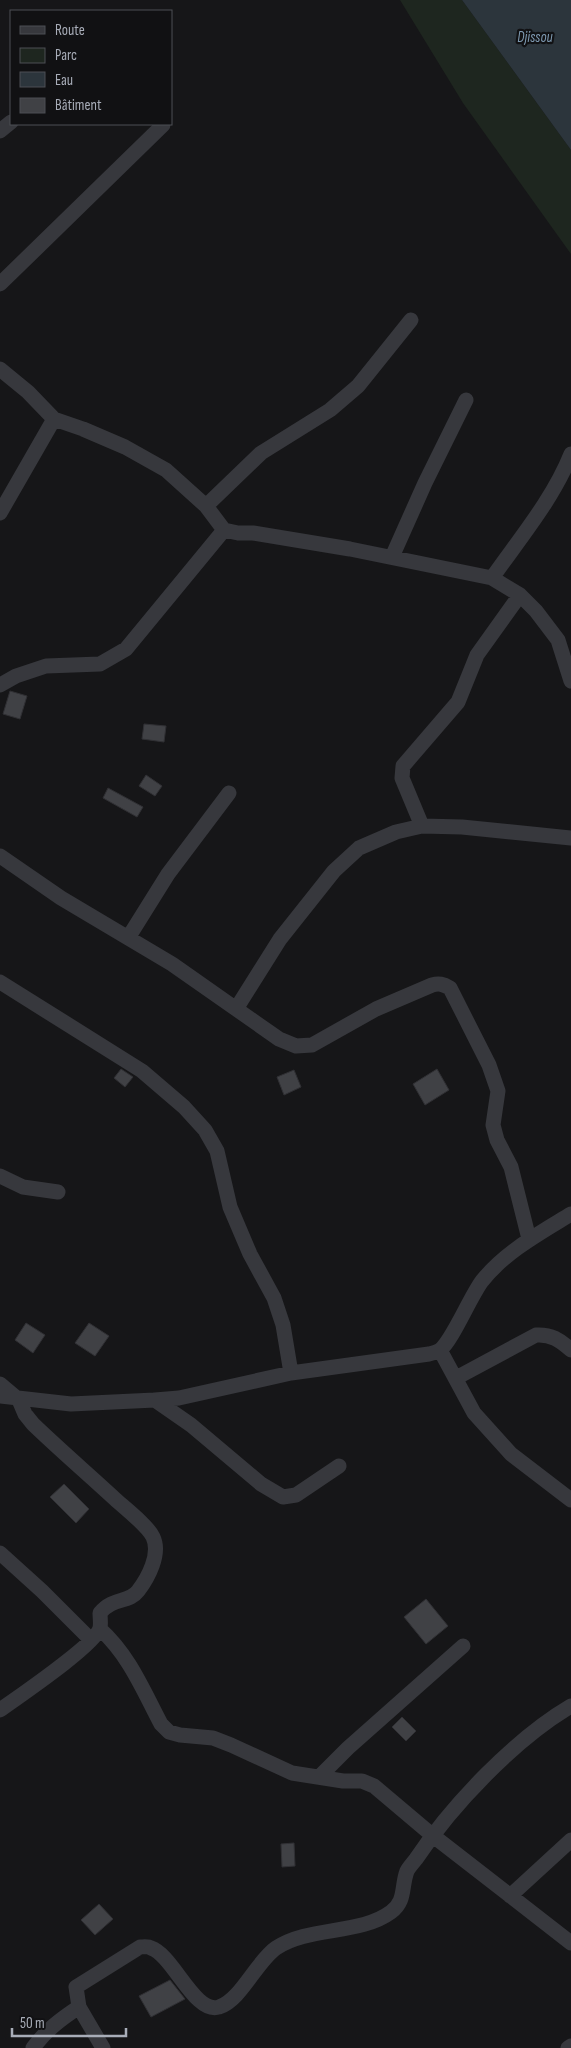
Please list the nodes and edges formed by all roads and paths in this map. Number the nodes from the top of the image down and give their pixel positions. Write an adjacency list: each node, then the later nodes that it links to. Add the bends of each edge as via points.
1 (10, 123): 3 (street)
2 (163, 125): 4 (street)
3 (0, 131)
4 (0, 284)
5 (411, 320): 10 (street, via 358,386 330,410 261,453)
6 (0, 369): 8 (street)
7 (466, 400): 13 (street)
8 (54, 419): 10 (street, via 125,447 166,470); 11 (street)
9 (571, 454): 14 (street, via 545,503)
10 (206, 506): 12 (street)
11 (0, 513)
12 (224, 530): 13 (street); 18 (street, via 126,649 100,664 46,666)
13 (392, 557): 14 (street)
14 (492, 578): 15 (street)
15 (520, 595): 16 (street); 20 (street, via 477,655 458,702 403,766 402,778)
16 (565, 640): 17 (street)
17 (571, 681)
18 (0, 685)
19 (228, 793): 23 (street, via 168,874)
20 (422, 826): 21 (street); 25 (street, via 396,832 359,848 334,871 280,939)
21 (571, 838)
22 (0, 856): 23 (street, via 60,898)
23 (128, 938): 25 (street)
24 (0, 982): 32 (street, via 142,1072 184,1107 204,1130 217,1151 234,1215 250,1254 274,1298 283,1325)
25 (236, 1009): 29 (street, via 279,1039 296,1046 312,1045 376,1009 432,985 439,983 450,988 489,1064 498,1091 494,1125 497,1140 511,1167)
26 (0, 1176): 27 (street, via 22,1187)
27 (58, 1192)
28 (571, 1214): 29 (street)
29 (529, 1239): 30 (street, via 483,1280)
30 (440, 1350): 32 (street); 33 (street)
31 (571, 1350): 33 (street, via 548,1334 536,1335)
32 (291, 1373): 37 (street, via 179,1398)
33 (456, 1378): 39 (street, via 474,1413 511,1454)
34 (0, 1384): 36 (street)
35 (0, 1396): 36 (street)
36 (19, 1400): 37 (street, via 72,1404); 41 (street, via 33,1424 135,1516 153,1538 155,1554 148,1574 137,1592 106,1605 100,1613)
37 (155, 1400): 38 (street, via 191,1425 261,1484 283,1497 296,1495)
38 (339, 1466)
39 (571, 1500)
40 (0, 1553): 41 (street)
41 (96, 1634): 44 (street, via 76,1654); 45 (street, via 116,1643 161,1724 169,1732 213,1738 292,1773)
42 (463, 1646): 45 (street)
43 (571, 1706): 46 (street, via 523,1740)
44 (0, 1710)
45 (319, 1777): 46 (street, via 362,1781 374,1786)
46 (432, 1835): 48 (street); 50 (street, via 407,1872 401,1902 390,1912 368,1923 287,1941 269,1954 234,1996 220,2007 209,2008 197,1998 161,1953 150,1947 140,1947 76,1987)
47 (571, 1840): 48 (street)
48 (510, 1896): 49 (street)
49 (571, 1943)
50 (79, 2007): 51 (street, via 48,2030); 52 (street)
51 (33, 2048)
52 (103, 2048)

